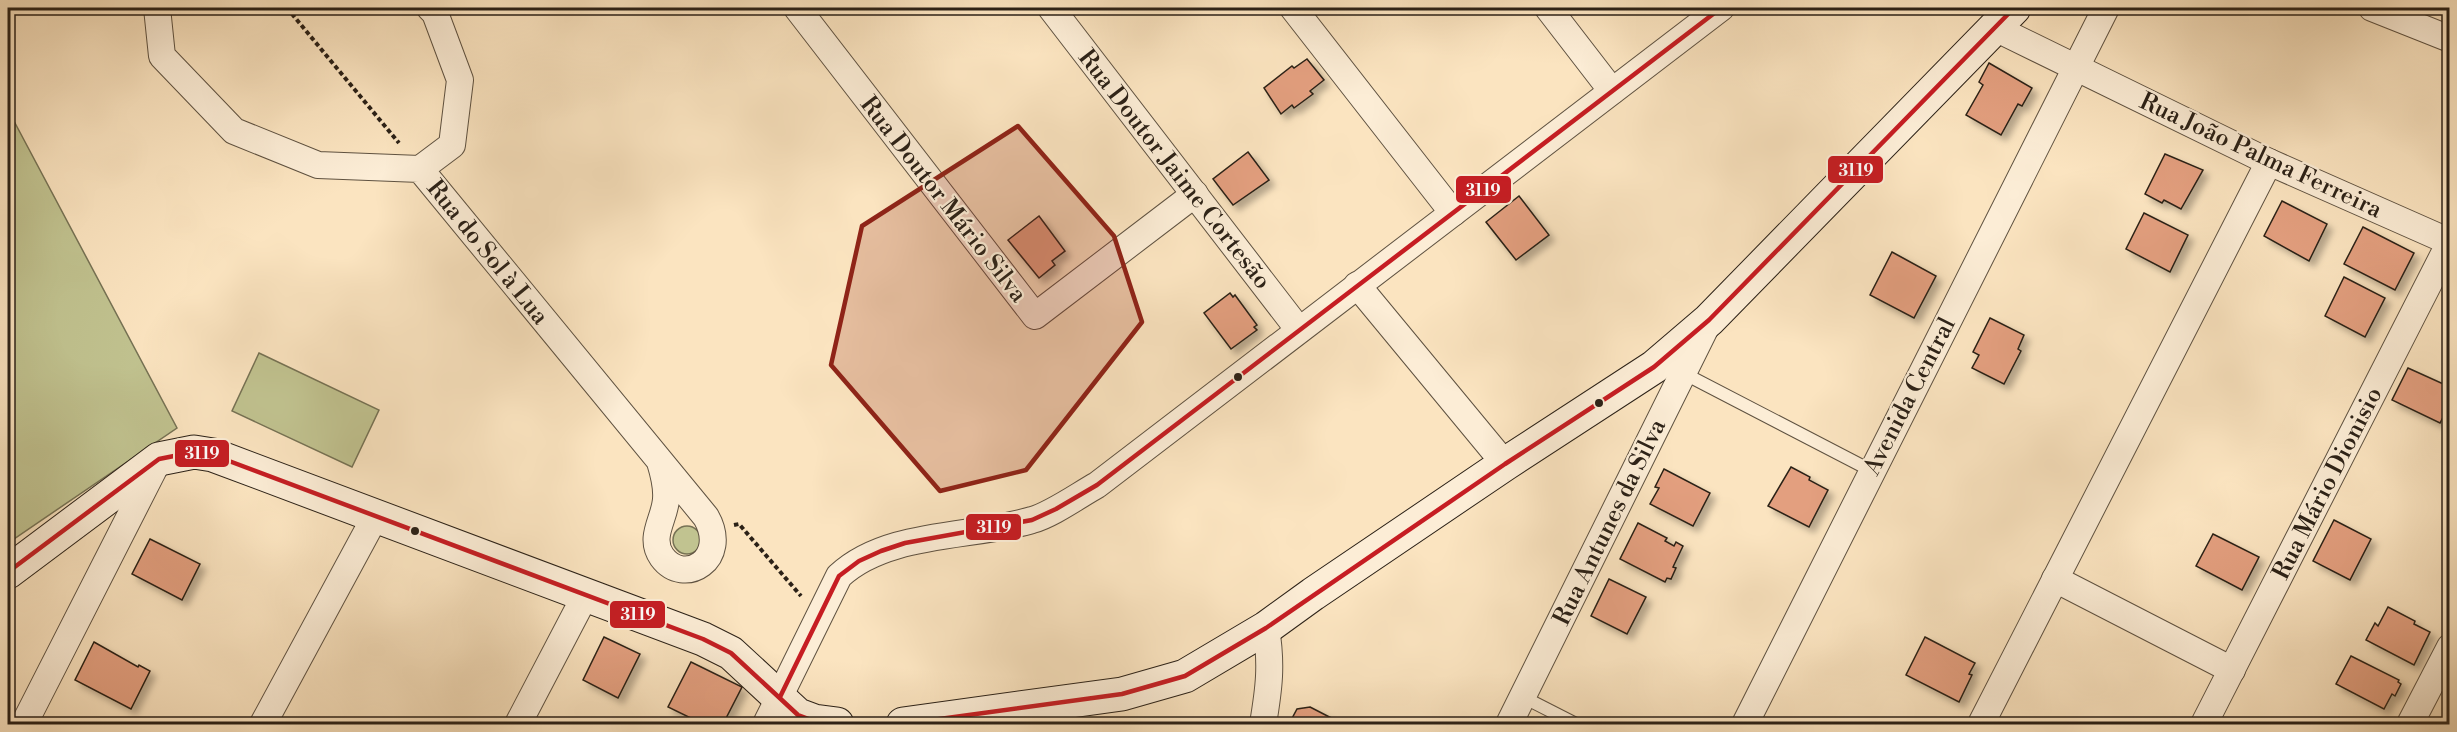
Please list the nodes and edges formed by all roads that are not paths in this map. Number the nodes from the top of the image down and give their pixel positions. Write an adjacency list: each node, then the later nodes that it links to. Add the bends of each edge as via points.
1 (157, 8): 16 (street, Rua do Sol à Lua, via 162,56 234,131 318,165)
2 (430, 8): 16 (street, via 460,80 452,145)
3 (797, 8): 17 (street, Rua Doutor Mário Silva, via 1035,316)
4 (1051, 8): 17 (street, Rua Doutor Jaime Cortesão)
5 (1293, 8): 18 (street)
6 (1548, 8): 14 (street)
7 (1721, 8): 14 (street)
8 (2106, 8): 13 (street, Avenida Central)
9 (2372, 8): 10 (street)
10 (2414, 15): 12 (street)
11 (2004, 17): 13 (street, Rua João Palma Ferreira); 21 (street)
12 (2450, 39)
13 (2074, 67): 15 (street, Rua João Palma Ferreira); 27 (street, Avenida Central)
14 (1611, 91): 18 (street)
15 (2269, 162): 19 (street, Rua João Palma Ferreira); 30 (street)
16 (420, 169): 25 (street, Rua do Sol à Lua)
17 (1195, 194): 22 (street, Rua Doutor Jaime Cortesão)
18 (1453, 213): 20 (street)
19 (2450, 242): 34 (street, Rua Mário Dionisio)
20 (1357, 285): 22 (street); 26 (street)
21 (1709, 320): 23 (street, Rua Antunes da Silva); 26 (street, via 1654,367)
22 (1299, 330): 36 (street, via 1097,485 1033,520 920,540 852,564 839,576)
23 (1683, 373): 27 (lane); 35 (street, Rua Antunes da Silva)
24 (159, 459): 28 (street, via 194,452 213,455); 29 (street); 38 (street)
25 (660, 462): 25 (street, Rua do Sol à Lua, via 666,478 666,501 656,531 661,555 680,569 696,567 711,552 712,528)
26 (1505, 464): 32 (street)
27 (1872, 471): 46 (street, Avenida Central)
28 (375, 517): 31 (street); 39 (street)
29 (8, 572)
30 (2055, 579): 34 (street); 47 (street)
31 (586, 594): 36 (street, via 731,653); 40 (street)
32 (1266, 628): 37 (street, via 1185,676 1160,685); 43 (street, via 1271,661)
33 (2450, 647): 49 (street)
34 (2232, 670): 48 (street, Rua Mário Dionisio)
35 (1523, 697): 44 (street, Rua Antunes da Silva); 45 (lane)
36 (773, 711): 41 (street)
37 (1023, 715): 42 (street)
38 (24, 724)
39 (263, 724)
40 (518, 724)
41 (837, 724)
42 (903, 724)
43 (1263, 724)
44 (1509, 724)
45 (1576, 724)
46 (1744, 724)
47 (1981, 724)
48 (2204, 724)
49 (2410, 724)

